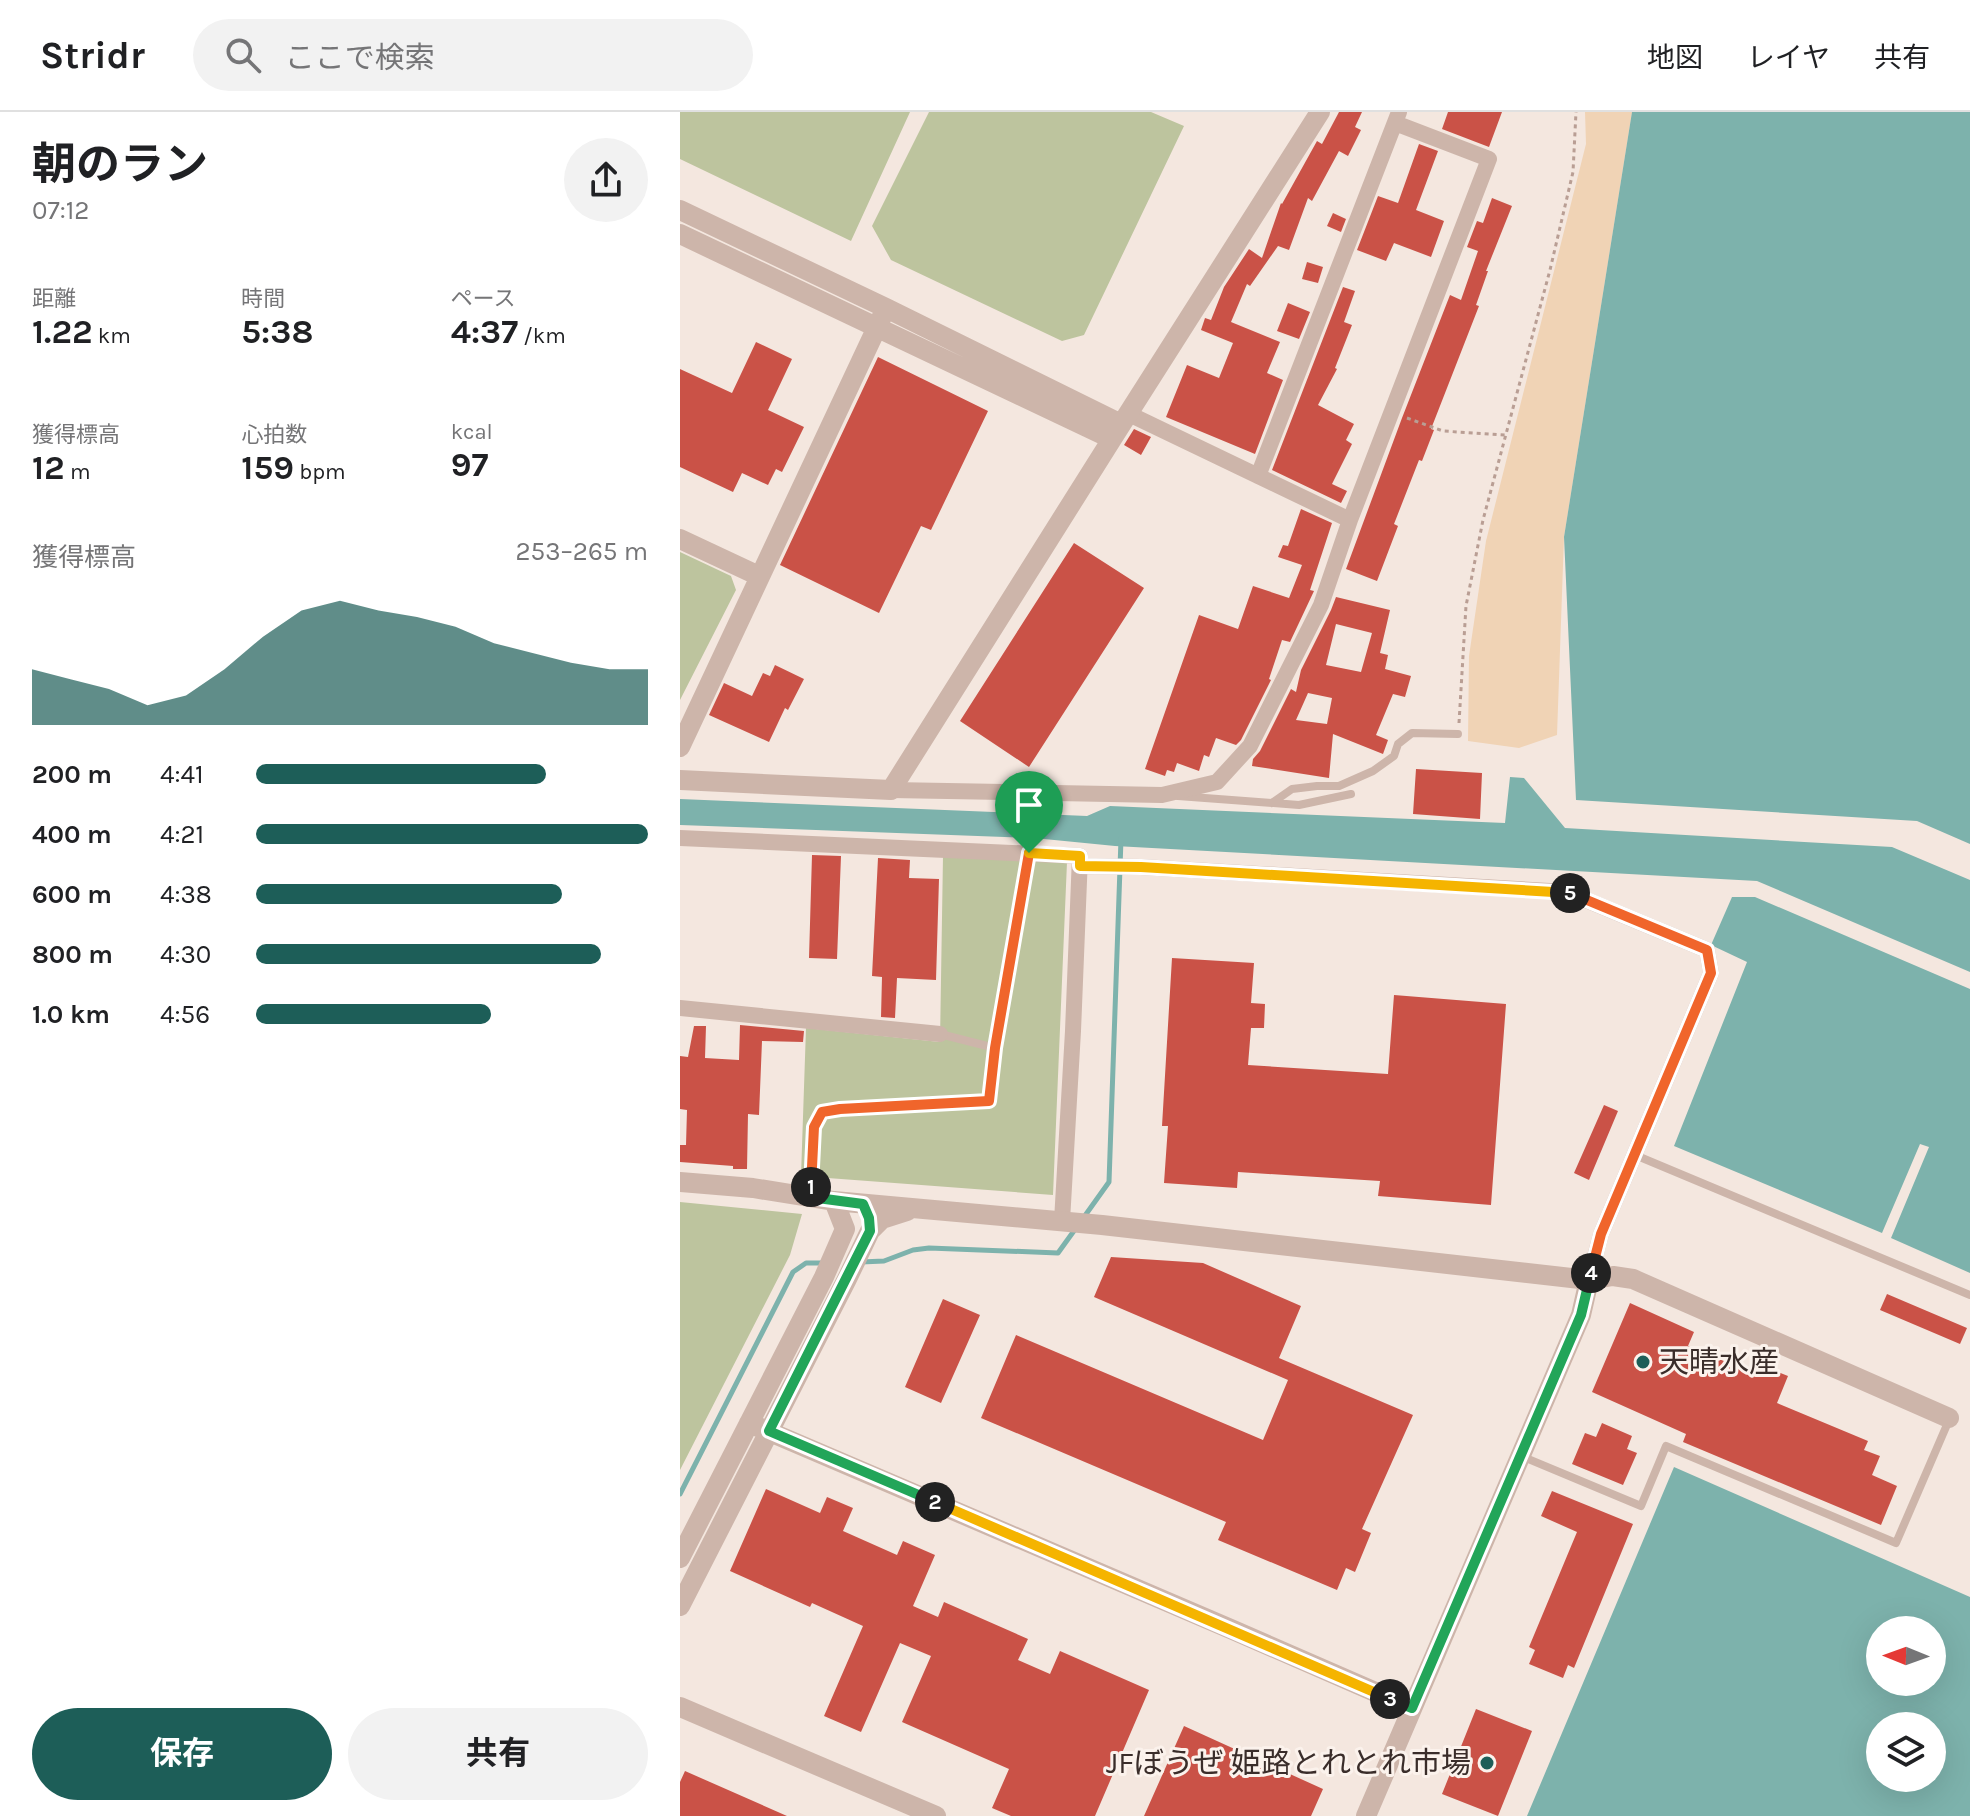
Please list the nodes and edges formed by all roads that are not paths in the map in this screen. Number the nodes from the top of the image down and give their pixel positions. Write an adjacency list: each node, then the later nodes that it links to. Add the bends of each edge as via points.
1 (1320, 112): 7 (street)
2 (1397, 117): 8 (street); 9 (street, via 1489,159)
3 (680, 210): 5 (street)
4 (680, 234): 6 (street)
5 (886, 308): 6 (street); 7 (street)
6 (875, 328): 7 (street); 11 (street)
7 (1120, 426): 8 (street); 15 (street)
8 (1258, 476): 9 (street)
9 (1350, 520): 17 (street, via 1321,605 1250,746 1217,782)
10 (680, 539): 11 (street)
11 (759, 576): 13 (street)
12 (1458, 734): 18 (lane, via 1412,733 1373,771 1339,786 1292,789)
13 (680, 747)
14 (680, 780): 15 (street)
15 (891, 790): 17 (street)
16 (1351, 794): 18 (lane, via 1299,805)
17 (1162, 795): 18 (lane)
18 (1272, 803)
19 (680, 838): 20 (street)
20 (1029, 853): 21 (street, via 1080,856); 24 (lane)
21 (1080, 866): 25 (street, via 1567,892 1707,950 1711,973); 31 (street)
22 (680, 1008): 23 (street)
23 (940, 1034): 24 (lane)
24 (995, 1048): 27 (lane, via 989,1101 822,1112 814,1127)
25 (1635, 1155): 33 (street, via 1601,1234); 34 (lane)
26 (680, 1182): 27 (street)
27 (810, 1197): 28 (street)
28 (834, 1201): 29 (street); 36 (street, via 845,1229)
29 (863, 1204): 30 (street); 32 (street)
30 (918, 1208): 31 (street); 32 (street, via 882,1219)
31 (1062, 1221): 33 (street)
32 (870, 1231): 37 (street)
33 (1589, 1280): 35 (street, via 1633,1279); 38 (street, via 1581,1315)
34 (1970, 1295)
35 (1949, 1418): 38 (lane, via 1896,1543 1666,1446 1641,1506)
36 (749, 1423): 37 (street); 39 (street)
37 (769, 1431): 40 (street); 42 (street)
38 (1521, 1455): 42 (street)
39 (680, 1558)
40 (680, 1606)
41 (680, 1707): 43 (street)
42 (1412, 1708): 44 (street)
43 (936, 1816)
44 (1366, 1816)

